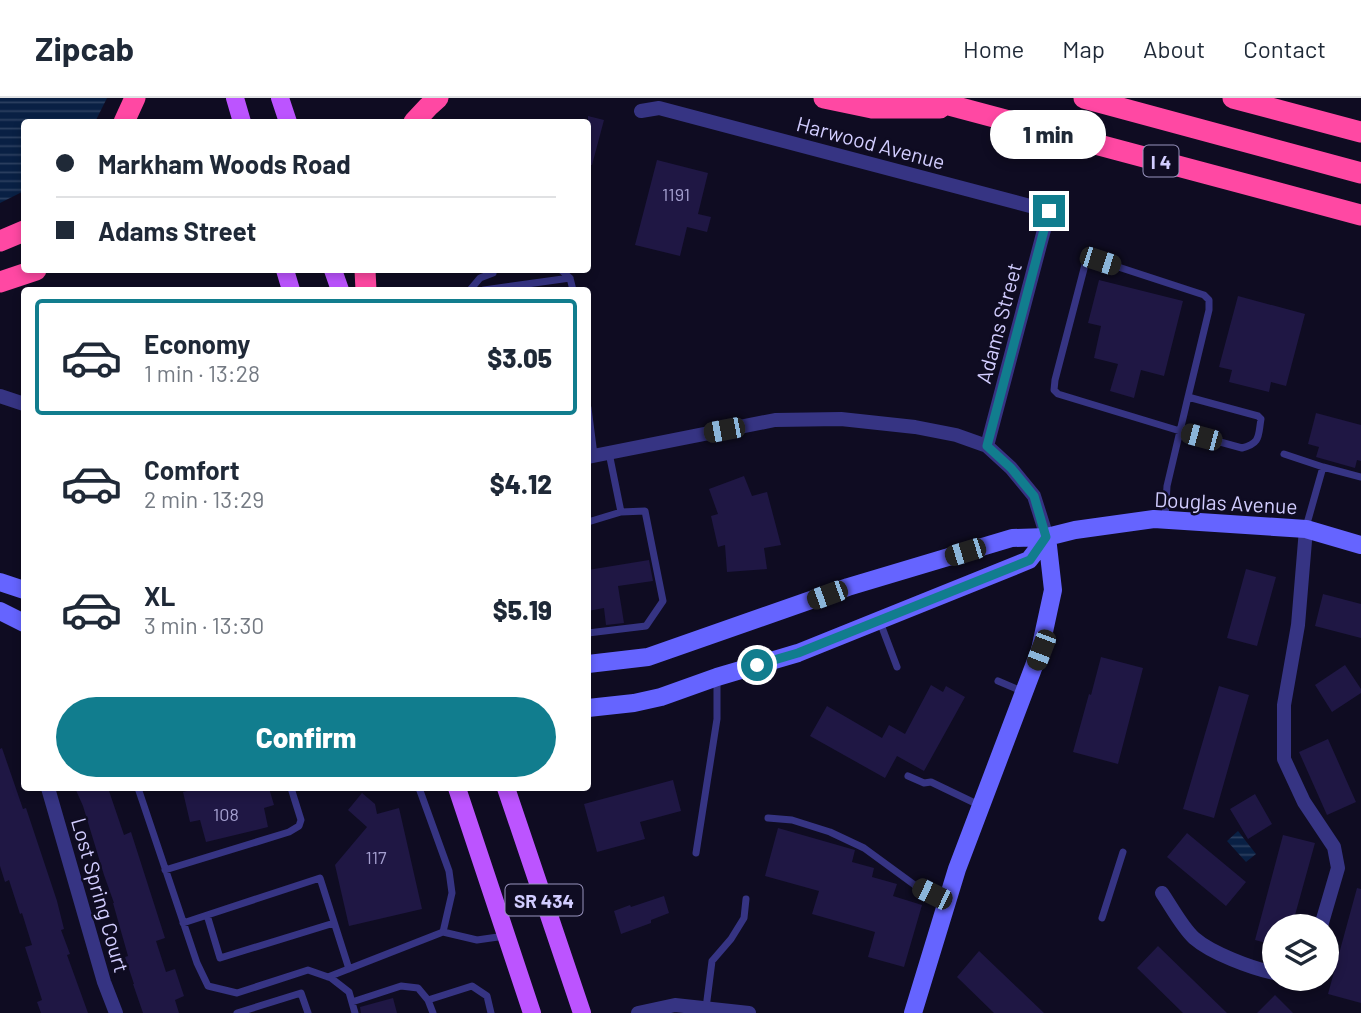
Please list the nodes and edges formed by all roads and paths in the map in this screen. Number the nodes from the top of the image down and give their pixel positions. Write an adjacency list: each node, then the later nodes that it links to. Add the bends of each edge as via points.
1 (135, 98): 11 (highway)
2 (235, 98): 12 (main road)
3 (280, 98): 13 (main road)
4 (438, 98): 14 (highway)
5 (824, 98): 9 (highway, via 873,108)
6 (923, 98): 9 (highway, I 4)
7 (1084, 98): 16 (highway)
8 (1233, 98): 15 (highway)
9 (960, 107): 18 (highway, I 4)
10 (641, 111): 17 (street, Harwood Avenue, via 659,108)
11 (125, 119)
12 (241, 119)
13 (287, 119)
14 (417, 119)
15 (1361, 132)
16 (1361, 173)
17 (1049, 211): 33 (street, Adams Street)
18 (1361, 215)
19 (21, 232): 20 (highway)
20 (0, 241)
21 (28, 273): 25 (highway)
22 (492, 273): 26 (lane)
23 (564, 273): 24 (lane)
24 (570, 278): 27 (lane); 28 (lane)
25 (0, 282)
26 (472, 287)
27 (508, 287)
28 (572, 287)
29 (0, 396): 31 (street)
30 (1188, 397): 32 (lane); 32 (lane, via 1258,416 1257,440 1242,447); 32 (lane, via 1209,300 1091,258 1086,261 1055,390)
31 (21, 403)
32 (1180, 431): 40 (lane, via 1167,486)
33 (987, 446): 34 (street, via 915,427 821,419 775,421); 43 (street, via 1034,496)
34 (609, 453): 36 (street); 39 (lane)
35 (1284, 454): 37 (lane)
36 (591, 457)
37 (1322, 467): 38 (lane); 42 (lane)
38 (1361, 477)
39 (621, 512): 41 (lane); 50 (lane, via 645,511 663,601 646,626)
40 (1165, 520): 42 (main road, Douglas Avenue); 43 (main road, Douglas Avenue)
41 (591, 521)
42 (1306, 529): 44 (main road, Douglas Avenue); 72 (street, via 1298,625 1284,705 1284,758 1304,802 1334,848 1338,868)
43 (1046, 537): 48 (main road, via 1030,560); 51 (main road, Douglas Avenue, via 1012,538 849,587 648,657); 55 (main road, via 1053,590 1041,650)
44 (1361, 545)
45 (0, 582): 46 (main road)
46 (21, 589)
47 (0, 611): 49 (main road)
48 (879, 620): 52 (lane); 53 (main road, via 798,653)
49 (21, 622)
50 (591, 633)
51 (591, 664)
52 (897, 667)
53 (717, 677): 56 (main road, via 634,704); 67 (lane, via 717,719)
54 (998, 681): 55 (lane)
55 (1024, 692): 64 (main road)
56 (591, 708)
57 (908, 776): 64 (lane)
58 (49, 791): 85 (street, Lost Spring Court)
59 (139, 791): 68 (lane)
60 (291, 791): 68 (lane, via 299,826)
61 (420, 791): 77 (lane, via 449,871 452,894)
62 (458, 791): 78 (main road, SR 434)
63 (507, 791): 92 (main road, SR 434)
64 (981, 806): 71 (main road)
65 (768, 818): 71 (lane, via 830,832)
66 (1123, 852): 74 (lane)
67 (696, 853)
68 (165, 870): 75 (lane)
69 (1161, 892): 80 (street, via 1192,937 1209,949)
70 (746, 899): 84 (lane, via 744,918 712,961)
71 (947, 901): 95 (main road)
72 (1325, 914)
73 (207, 915): 75 (lane); 76 (lane, via 220,958); 76 (lane, via 320,878)
74 (1102, 918)
75 (183, 923): 81 (lane, via 208,986 237,993 308,970)
76 (334, 923): 79 (lane)
77 (443, 932): 78 (lane, via 477,940); 79 (lane)
78 (506, 936): 91 (main road, SR 434)
79 (349, 969): 81 (lane)
80 (1262, 970)
81 (328, 977): 83 (lane, via 349,992)
82 (428, 1000): 83 (lane, via 418,988 401,986); 89 (lane); 90 (lane, via 472,986 487,996)
83 (352, 1002): 88 (lane)
84 (696, 1009): 93 (street, via 675,1005); 94 (street)
85 (116, 1013)
86 (237, 1013): 87 (lane, via 301,993)
87 (308, 1013)
88 (355, 1013)
89 (433, 1013)
90 (491, 1013)
91 (532, 1013)
92 (582, 1013)
93 (638, 1013)
94 (749, 1013)
95 (913, 1013)

